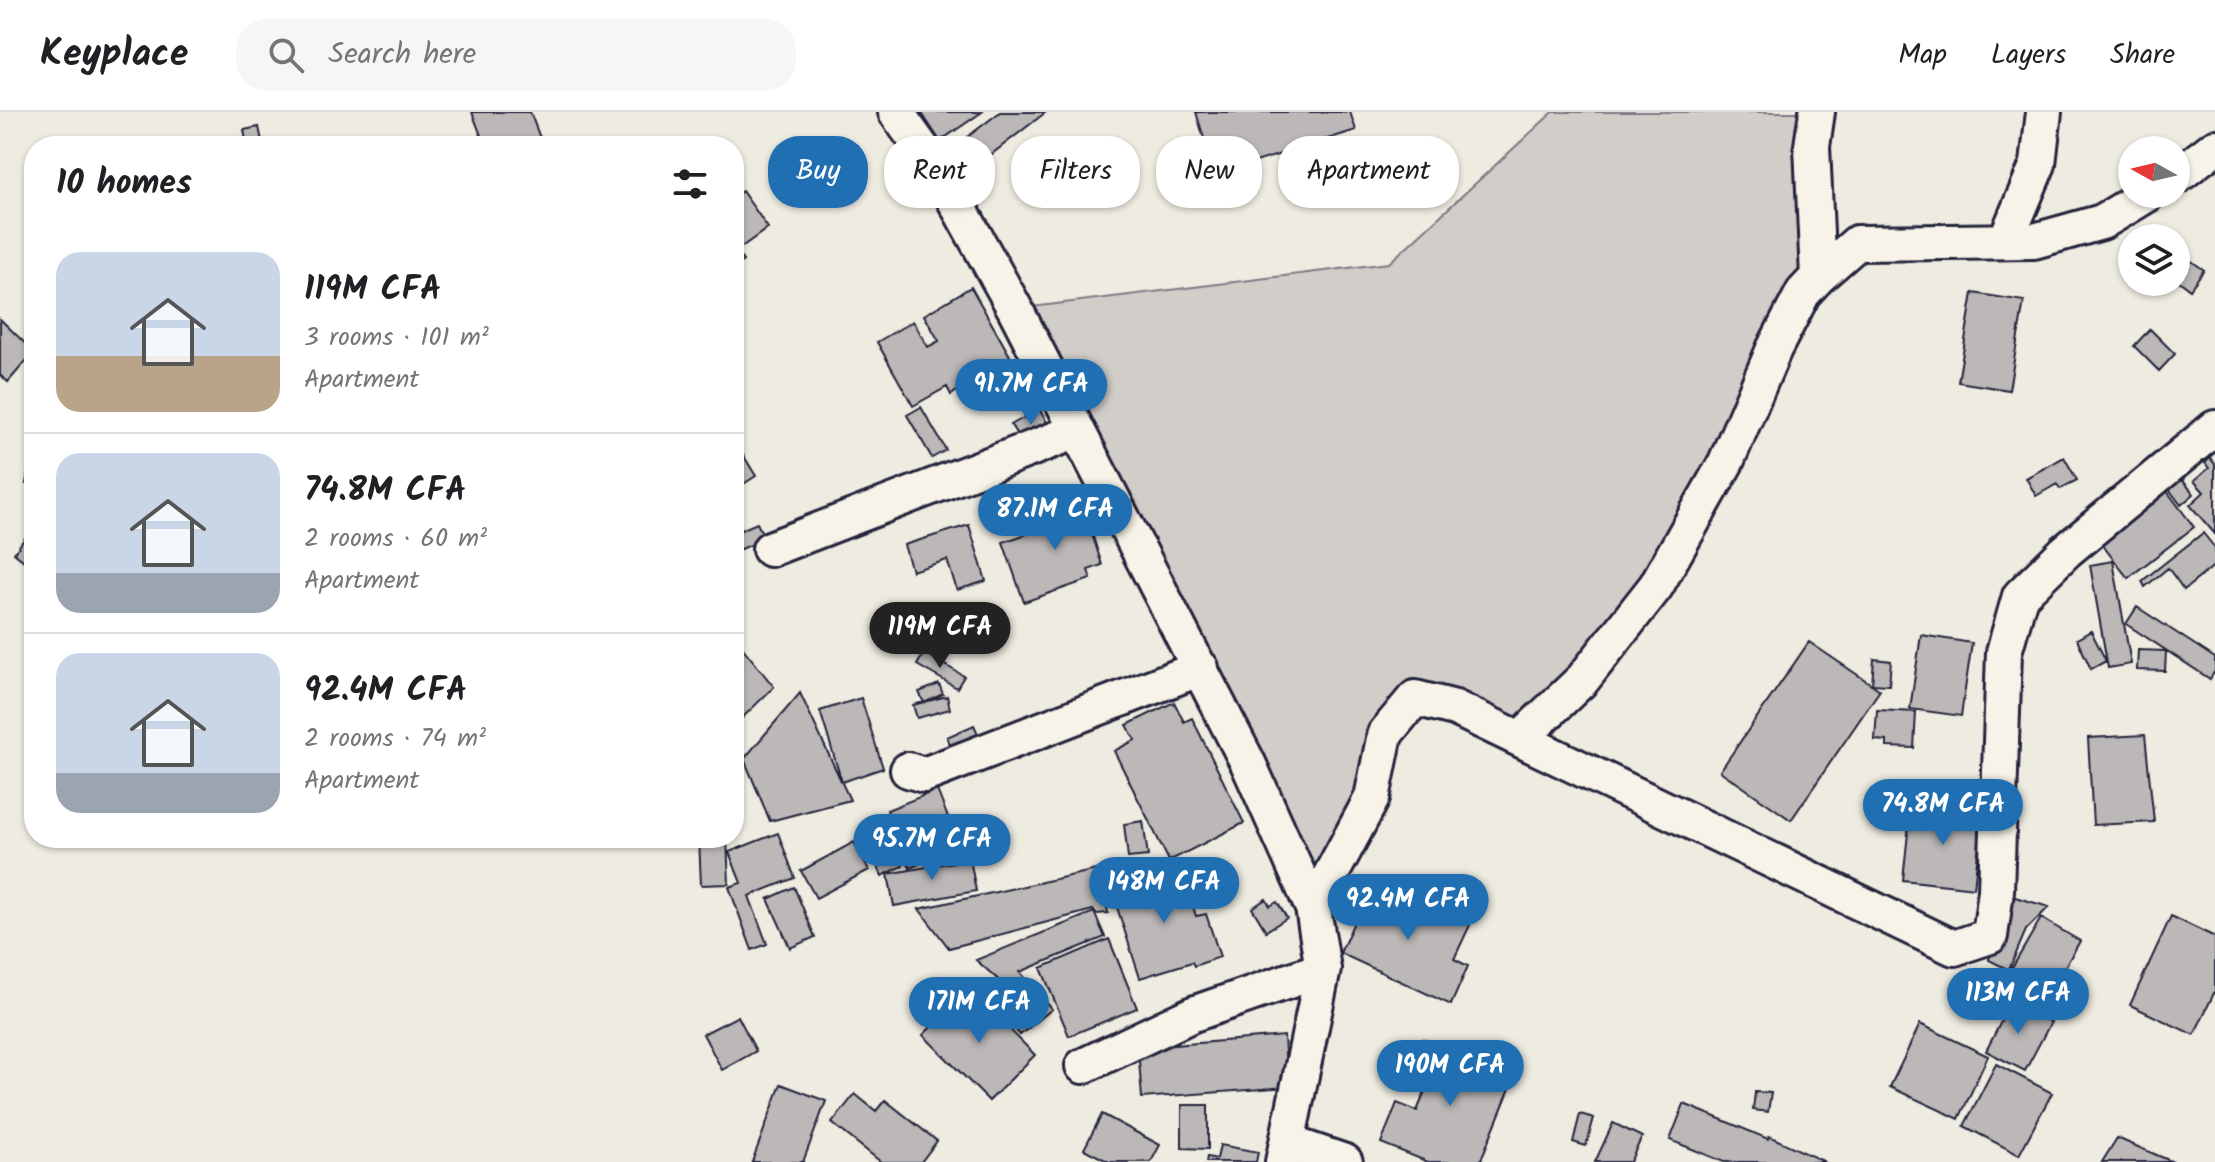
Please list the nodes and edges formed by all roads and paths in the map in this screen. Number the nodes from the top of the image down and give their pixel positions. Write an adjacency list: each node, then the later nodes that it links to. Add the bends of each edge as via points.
1 (896, 112): 10 (street, via 941,175)
2 (1817, 112): 8 (street, via 1812,146)
3 (2044, 112): 7 (street, via 2038,164)
4 (2215, 147): 5 (street)
5 (2190, 166)
6 (2125, 208): 7 (street, via 2102,222 2034,241)
7 (2006, 240): 8 (street, via 1857,243)
8 (1818, 277): 13 (street, via 1803,293 1726,462 1656,586 1583,679)
9 (2215, 428): 13 (street, via 2066,551 2020,596 2004,652 1990,936 1954,948)
10 (1077, 431): 11 (street); 12 (street)
11 (770, 549)
12 (1201, 668): 14 (street, via 924,775); 15 (street)
13 (1520, 739): 15 (street, via 1455,708 1415,698 1385,734 1372,798)
14 (908, 770)
15 (1313, 908): 16 (street)
16 (1323, 969): 17 (street, via 1193,1014); 18 (street)
17 (1083, 1066)
18 (1286, 1152): 19 (street)
19 (1345, 1162)

